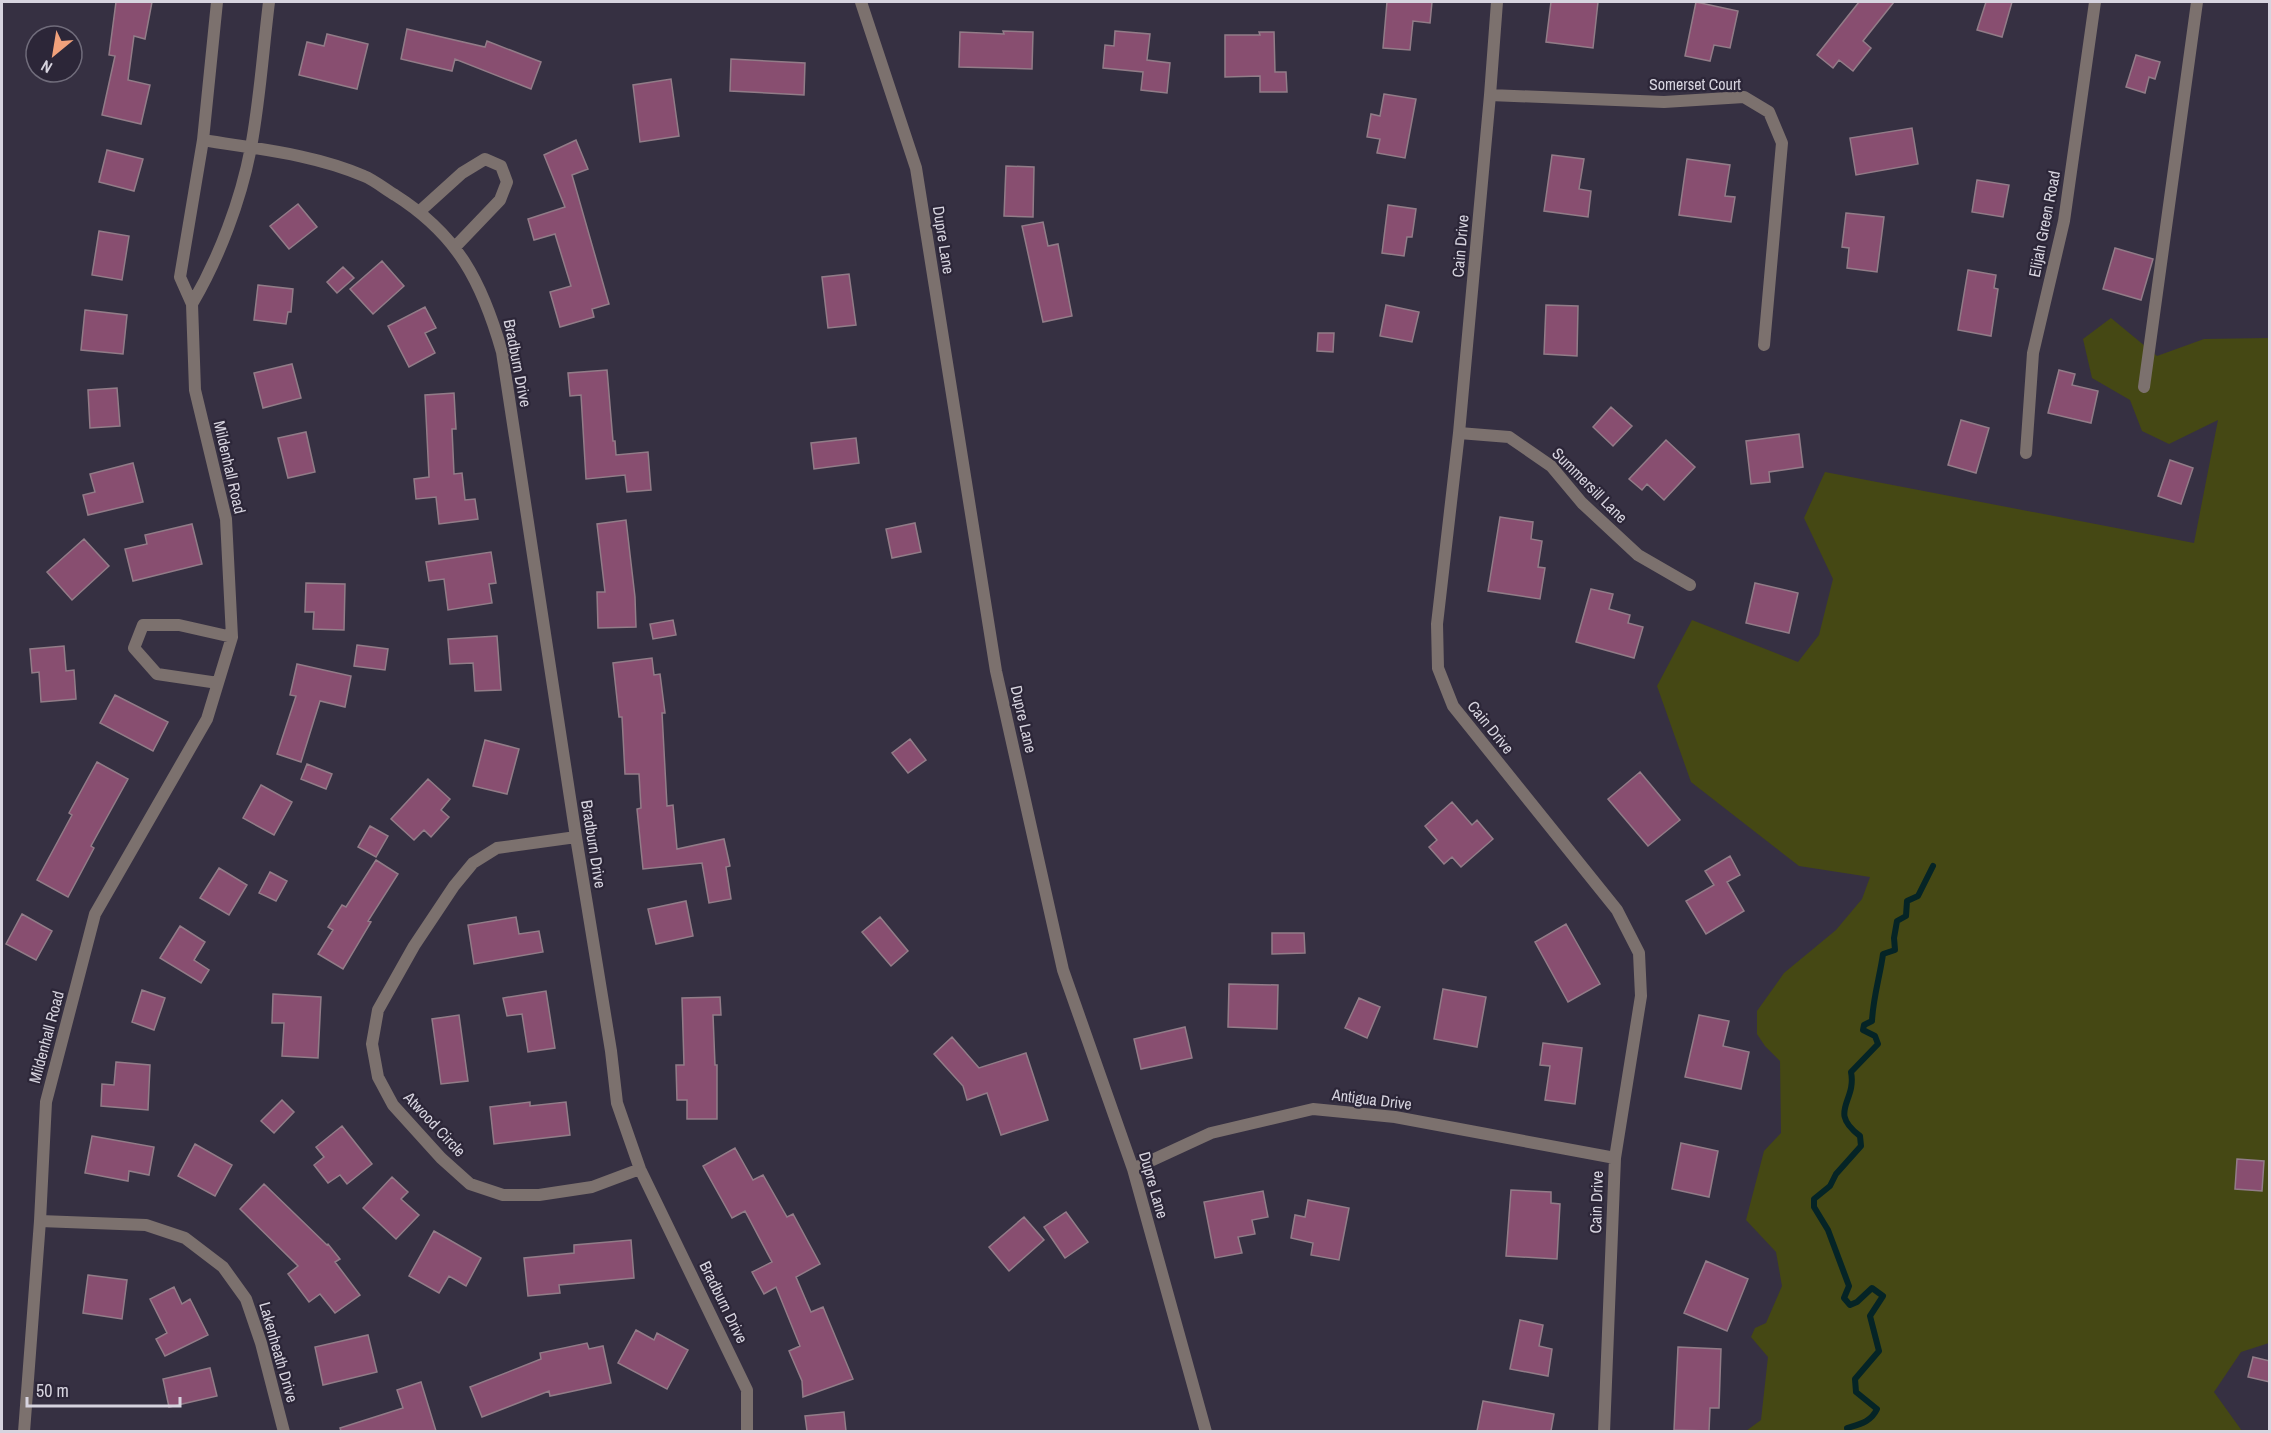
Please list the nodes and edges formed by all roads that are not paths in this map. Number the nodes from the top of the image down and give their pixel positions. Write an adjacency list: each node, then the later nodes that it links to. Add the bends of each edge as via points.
1 (218, 2): 8 (street, Mildenhall Road)
2 (269, 2): 9 (street)
3 (861, 2): 23 (street, Dupre Lane, via 916,168 996,671 1061,958)
4 (1497, 2): 7 (street, Cain Drive)
5 (2095, 2): 16 (street, Elijah Green Road, via 2064,221 2033,353)
6 (2198, 2): 14 (street)
7 (1490, 95): 13 (street, Somerset Court, via 1664,102 1744,97 1769,112 1782,143); 15 (street, Cain Drive)
8 (203, 140): 9 (street, Bradburn Drive); 12 (street, Mildenhall Road, via 180,277)
9 (250, 148): 10 (street, Bradburn Drive, via 304,157 365,176); 12 (street, via 211,271)
10 (420, 211): 11 (street, Bradburn Drive); 11 (street, via 462,173 485,159 501,166 507,182 500,200)
11 (455, 247): 20 (street, Bradburn Drive, via 491,312 502,352)
12 (192, 304): 18 (street, Mildenhall Road, via 195,390 226,519)
13 (1764, 345)
14 (2144, 387)
15 (1459, 433): 17 (street, Summersill Lane, via 1509,436 1551,466 1582,503 1638,555); 21 (street, Cain Drive, via 1437,624 1438,668 1453,706 1617,910 1639,953 1641,996)
16 (2026, 453)
17 (1690, 585)
18 (232, 637): 19 (street, Mildenhall Road); 19 (street, via 179,625 143,625 134,648 157,674)
19 (218, 683): 24 (street, Mildenhall Road, via 207,719 95,914 46,1102)
20 (576, 837): 22 (street, Bradburn Drive, via 617,1103); 22 (street, Atwood Circle, via 497,848 473,863 454,886 378,1010 372,1044 378,1077 393,1105 441,1158 470,1184 503,1196 592,1187)
21 (1615, 1158): 23 (street, Antigua Drive, via 1395,1117 1313,1109 1211,1133); 29 (street, Cain Drive)
22 (640, 1169): 27 (street, Bradburn Drive, via 747,1390)
23 (1133, 1169): 28 (street, Dupre Lane)
24 (40, 1221): 25 (street, Mildenhall Road); 26 (street, Lakenheath Drive, via 146,1225 185,1238 223,1267 246,1299)
25 (24, 1431)
26 (284, 1431)
27 (747, 1431)
28 (1206, 1431)
29 (1604, 1431)

